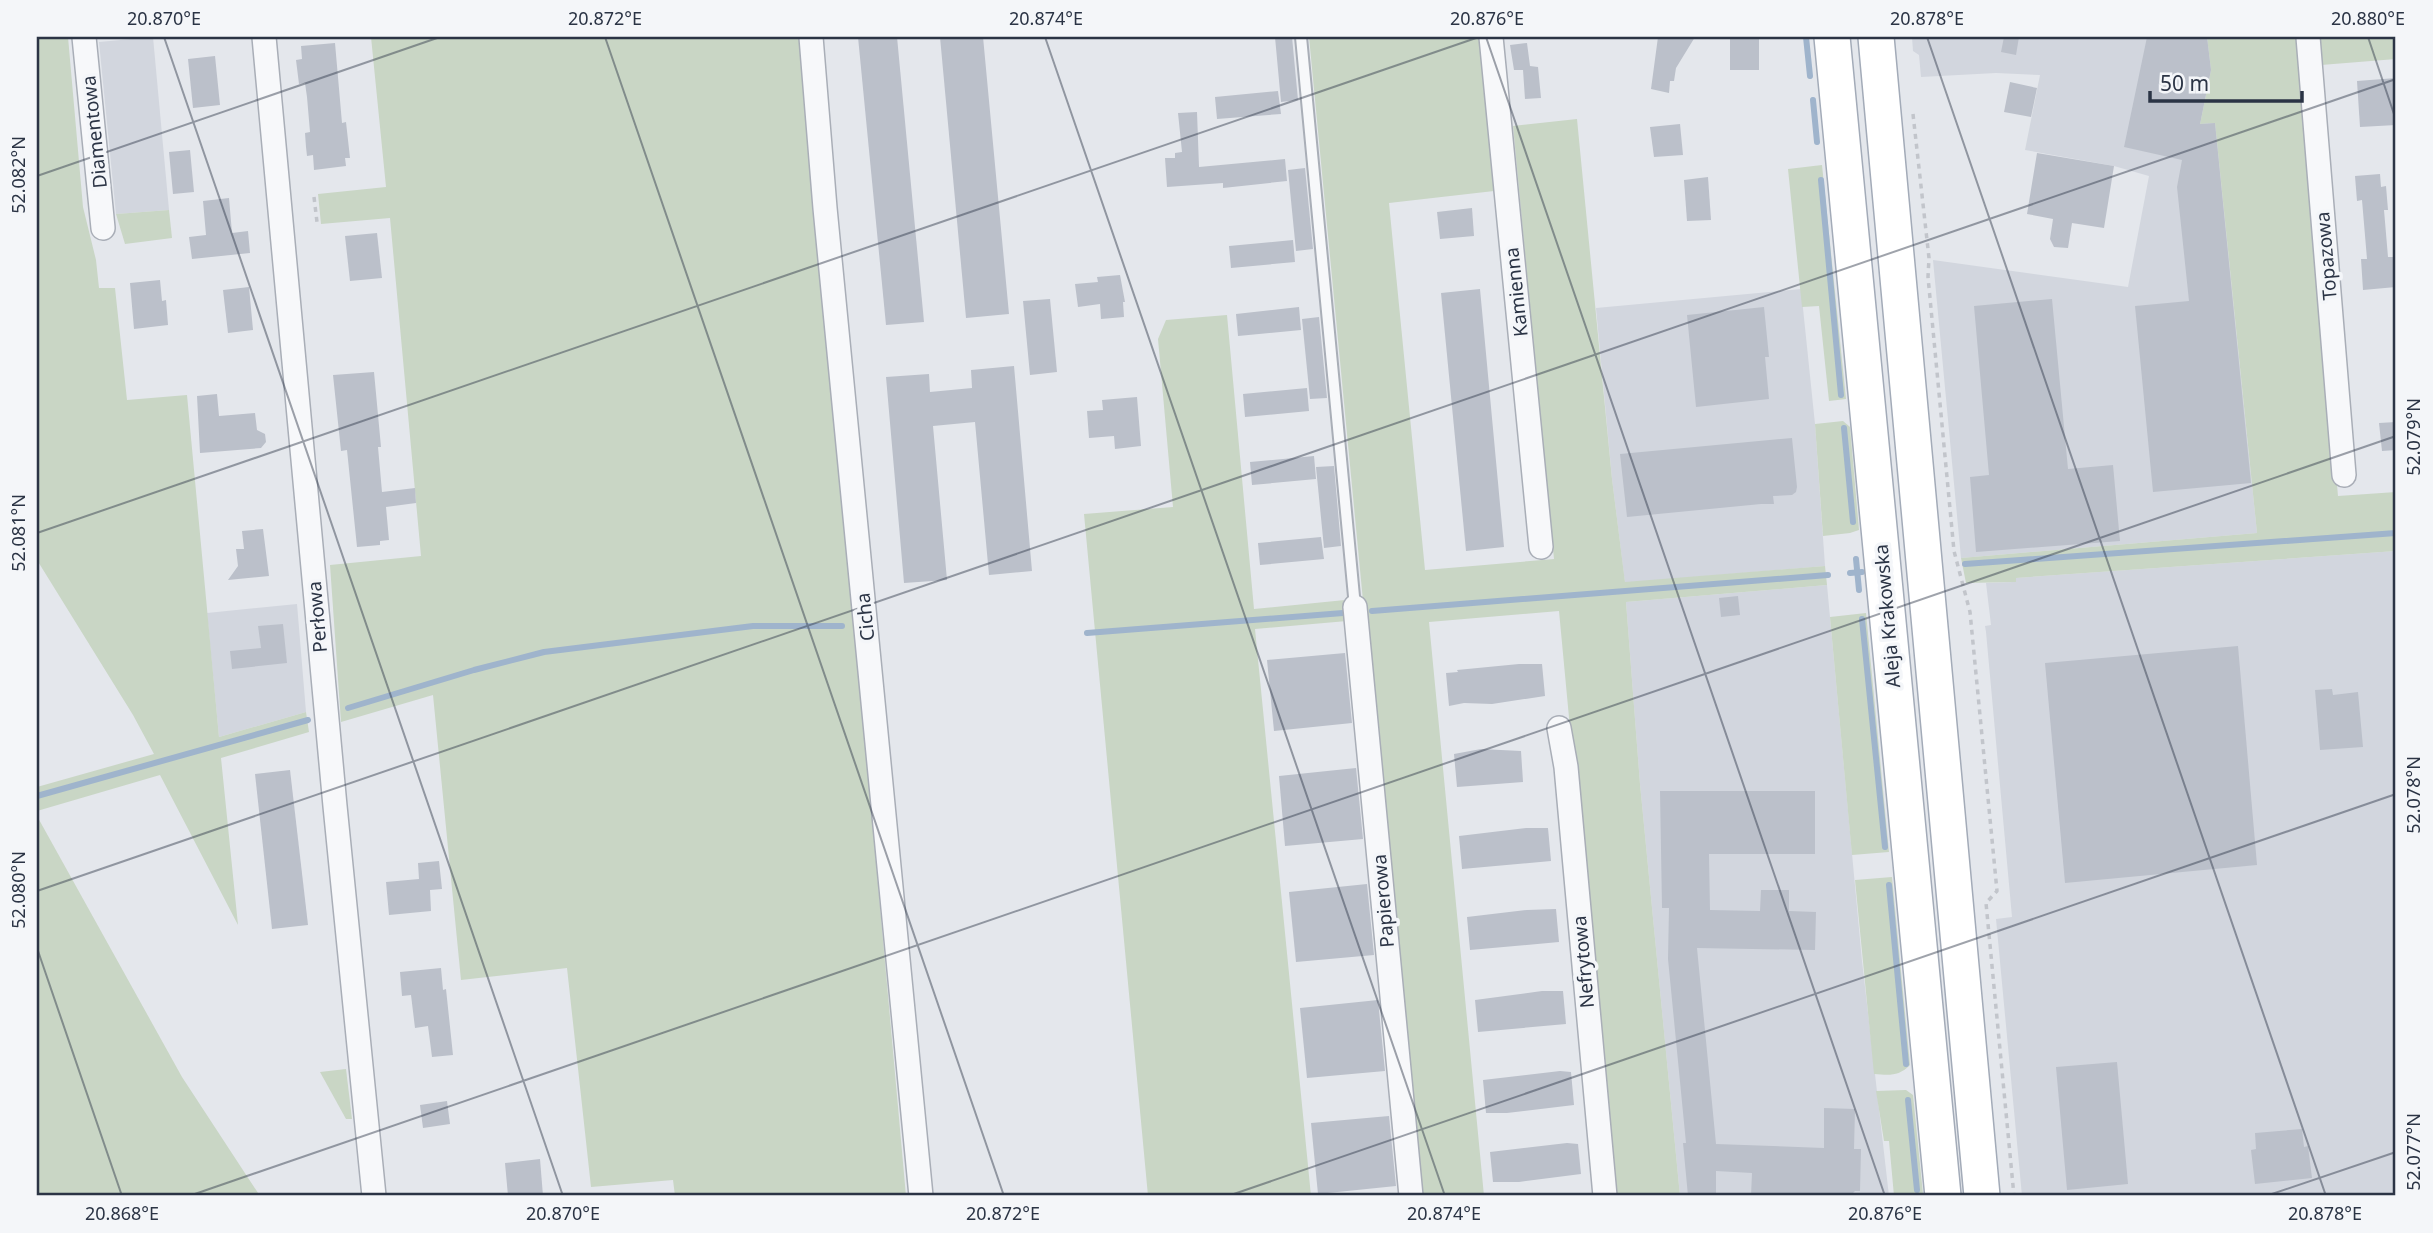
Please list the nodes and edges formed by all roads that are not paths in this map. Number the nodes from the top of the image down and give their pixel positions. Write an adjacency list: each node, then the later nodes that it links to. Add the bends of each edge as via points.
1 (85, 37): 9 (street, Diamentowa)
2 (264, 37): 14 (street, Perłowa)
3 (811, 37): 15 (street, Cicha)
4 (1301, 37): 12 (lane)
5 (1491, 37): 11 (street, Kamienna)
6 (1832, 37): 18 (main road, Aleja Krakowska)
7 (1876, 37): 19 (main road, Aleja Krakowska)
8 (2308, 37): 10 (street, Topazowa)
9 (103, 228)
10 (2344, 475)
11 (1541, 547)
12 (1355, 607): 16 (street, Papierowa)
13 (1559, 728): 17 (street, Nefrytowa)
14 (374, 1196)
15 (921, 1196)
16 (1411, 1196)
17 (1605, 1196)
18 (1943, 1196)
19 (1982, 1196)

